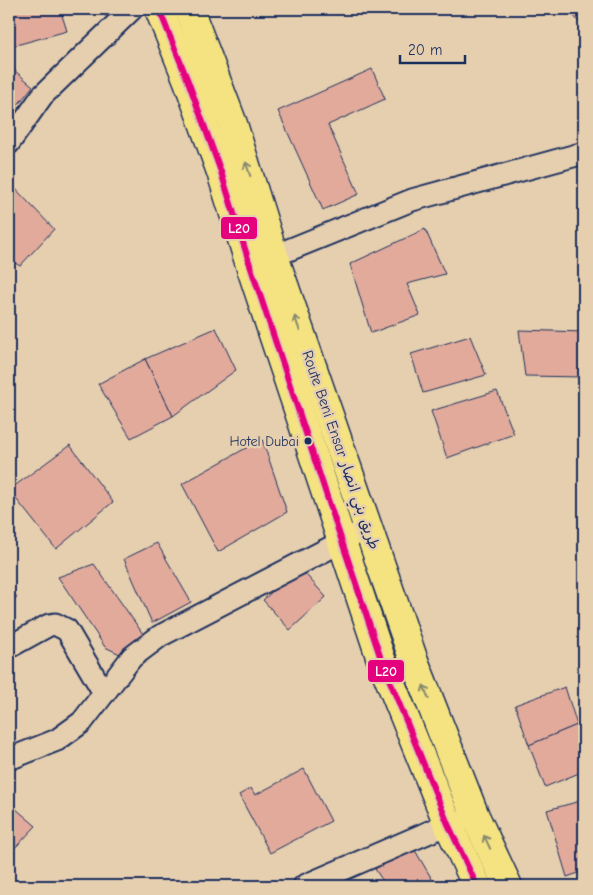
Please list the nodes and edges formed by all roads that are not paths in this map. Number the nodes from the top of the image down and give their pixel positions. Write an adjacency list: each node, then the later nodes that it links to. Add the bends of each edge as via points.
1 (132, 9): 4 (street, via 42,96)
2 (159, 9): 6 (highway, Route Beni Ensar طريق بني انصار, via 221,172)
3 (189, 9): 6 (highway, Route Beni Ensar طريق بني انصار, one-way to 3, via 234,124)
4 (13, 129)
5 (584, 153): 6 (street, via 412,200)
6 (262, 260): 7 (highway, Route Beni Ensar طريق بني انصار, one-way to 6); 8 (highway, Route Beni Ensar طريق بني انصار)
7 (368, 528): 8 (street); 12 (highway, Route Beni Ensar طريق بني انصار, one-way to 7, via 413,658)
8 (342, 541): 10 (street, via 160,636 132,657); 13 (highway, Route Beni Ensar طريق بني انصار, via 381,659)
9 (9, 647): 10 (street, via 49,625 62,626)
10 (104, 694): 11 (street, via 82,722 68,733)
11 (9, 759)
12 (474, 816): 13 (street); 16 (highway, Route Beni Ensar طريق بني انصار, one-way to 12)
13 (448, 824): 14 (street); 15 (highway, Route Beni Ensar طريق بني انصار)
14 (304, 886)
15 (477, 886)
16 (508, 886)

